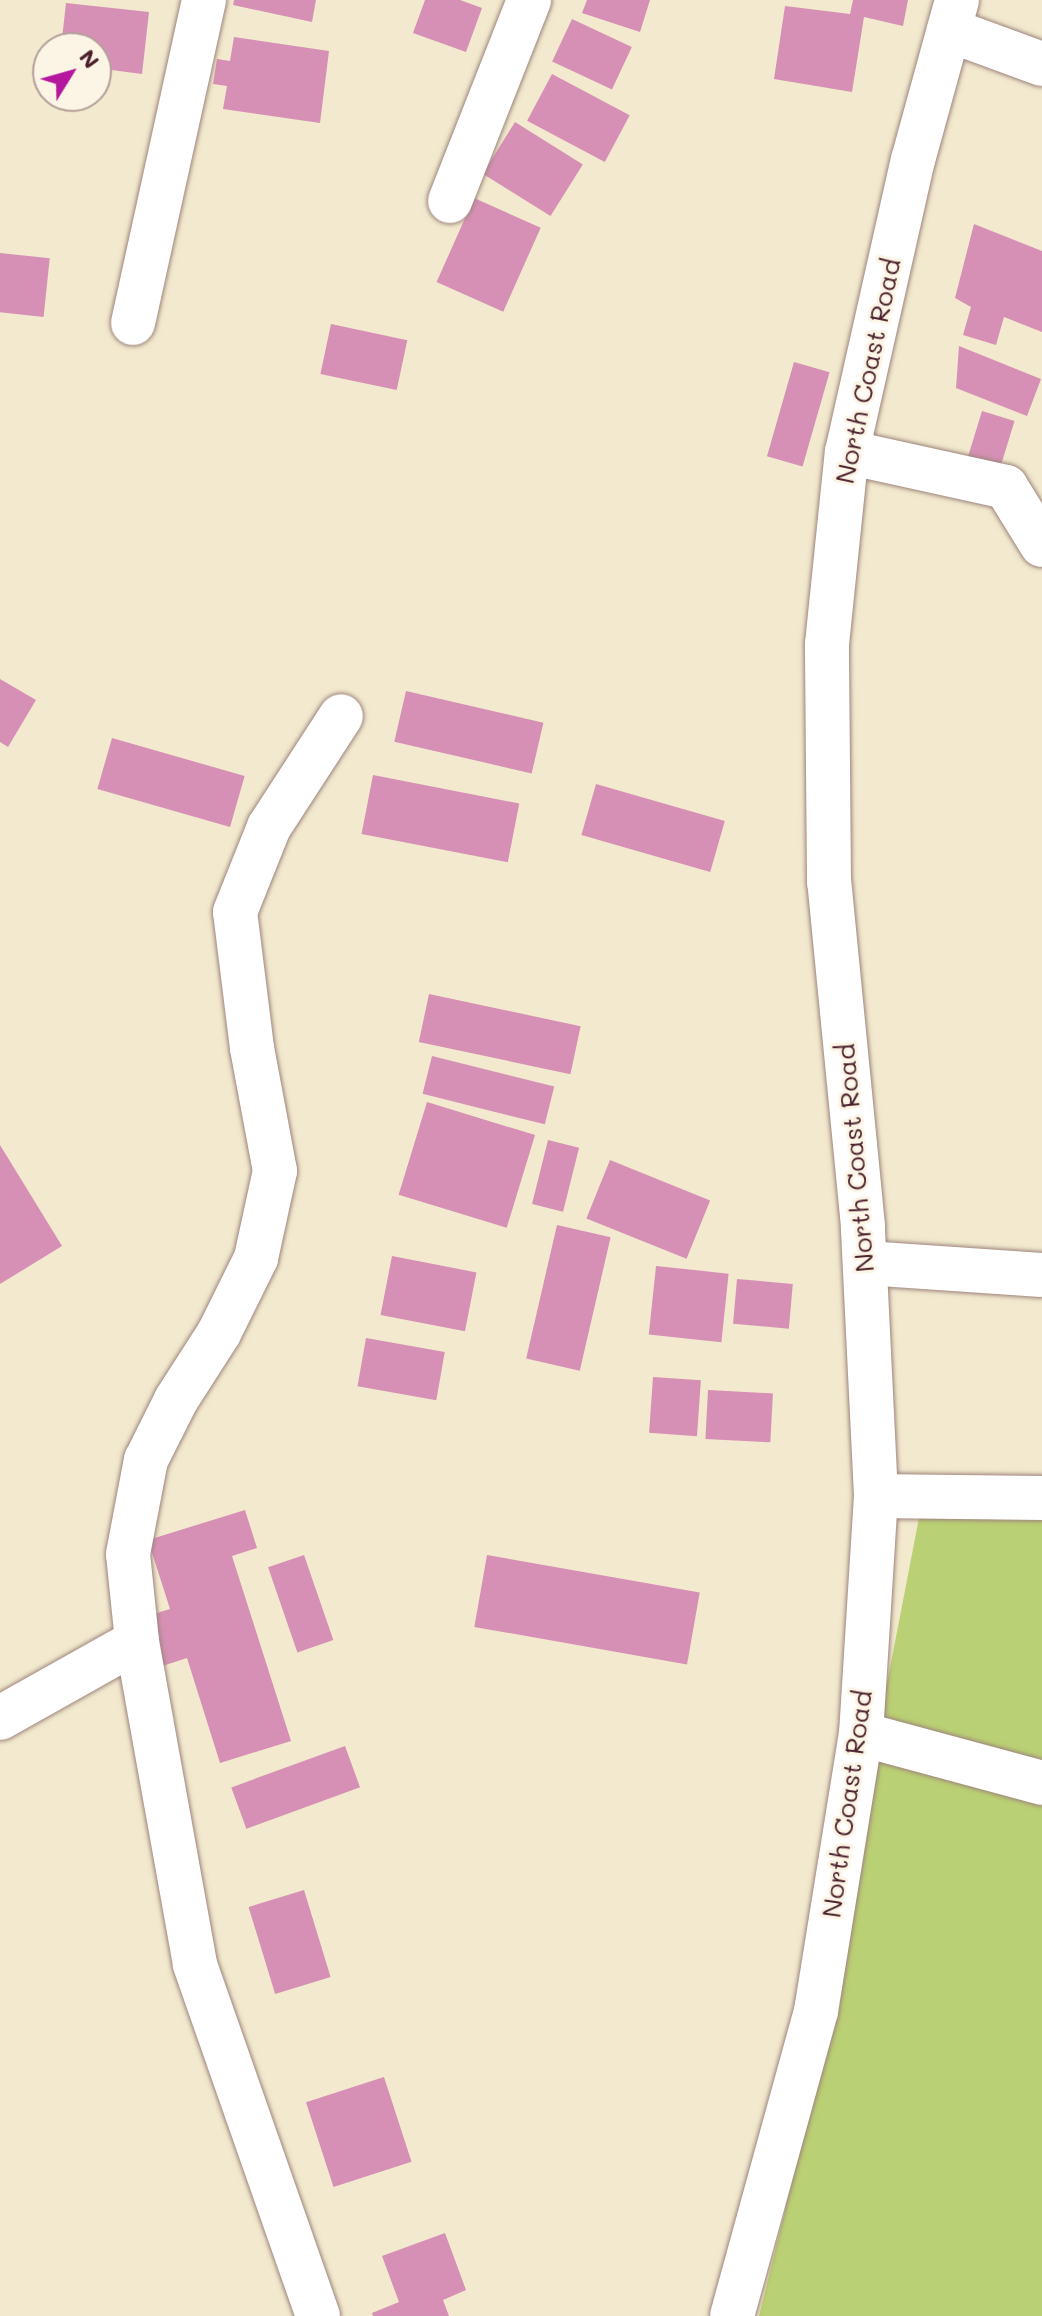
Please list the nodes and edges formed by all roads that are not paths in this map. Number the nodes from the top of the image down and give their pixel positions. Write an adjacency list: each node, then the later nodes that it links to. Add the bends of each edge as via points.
1 (204, 0): 6 (main road)
2 (529, 0): 5 (main road)
3 (953, 15): 4 (main road); 7 (main road, North Coast Road, via 913,160)
4 (1042, 64)
5 (450, 201)
6 (133, 323)
7 (847, 452): 8 (main road, via 1006,487); 10 (main road, North Coast Road, via 827,644 829,882)
8 (1042, 545)
9 (341, 716): 14 (main road, via 269,827 235,912 275,1171 256,1258 146,1460 128,1554)
10 (866, 1263): 11 (main road); 12 (main road, North Coast Road)
11 (1042, 1275)
12 (876, 1496): 13 (main road); 16 (main road, North Coast Road)
13 (1042, 1498)
14 (137, 1641): 15 (main road); 18 (main road, via 195,1964)
15 (0, 1718)
16 (861, 1734): 17 (main road); 19 (main road, North Coast Road, via 816,2011)
17 (1042, 1783)
18 (318, 2316)
19 (732, 2316)

